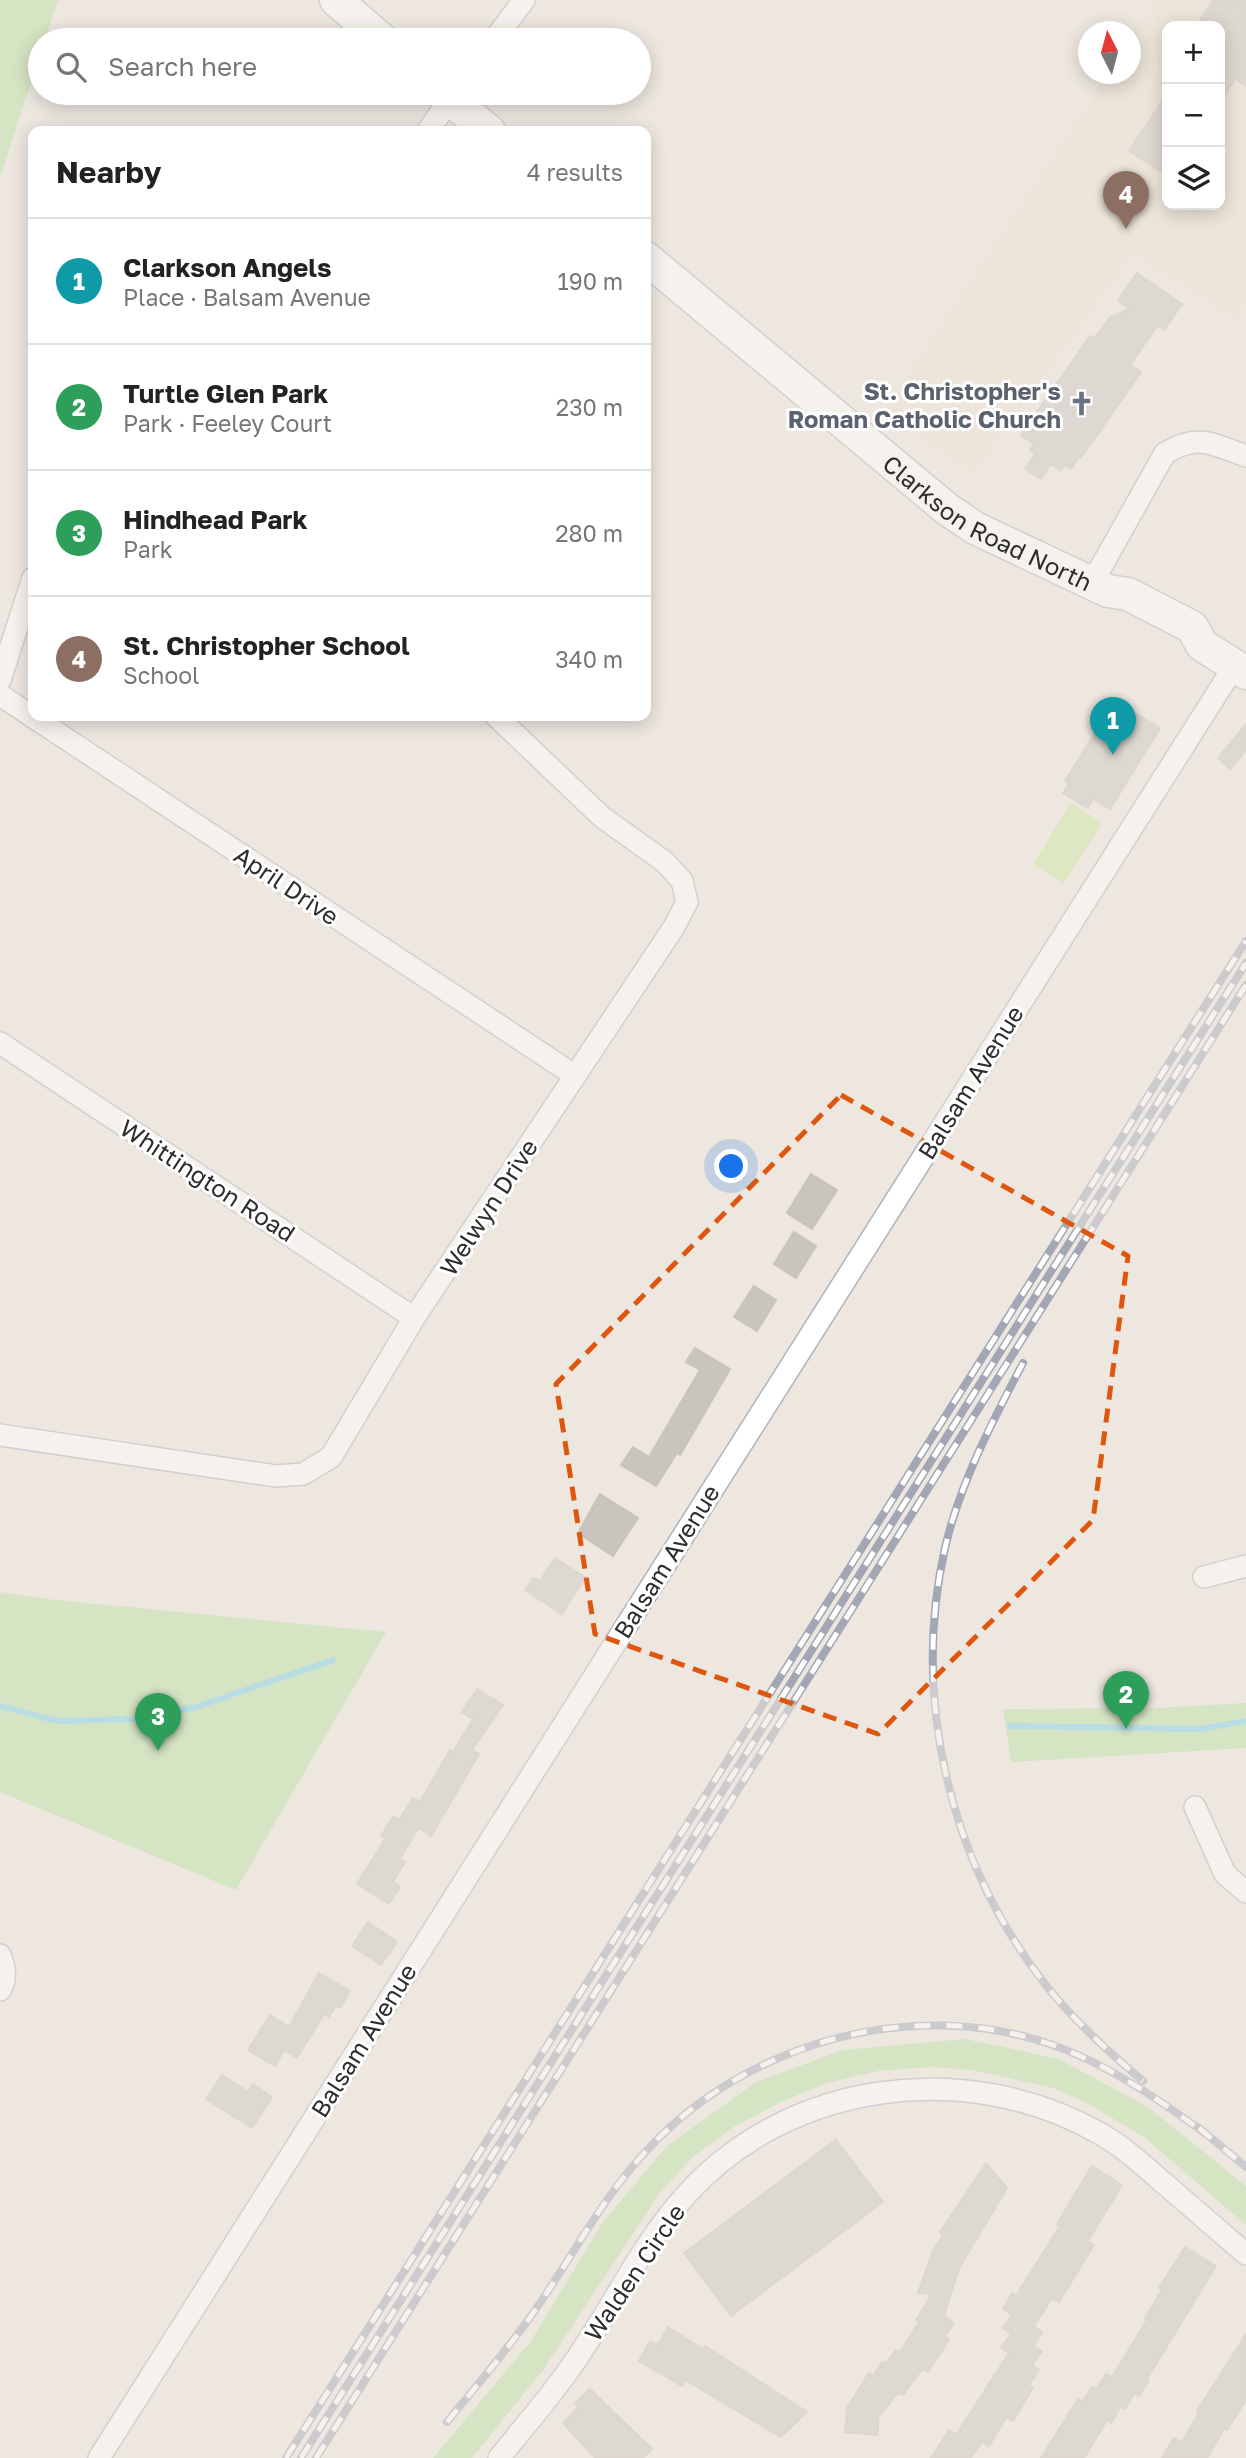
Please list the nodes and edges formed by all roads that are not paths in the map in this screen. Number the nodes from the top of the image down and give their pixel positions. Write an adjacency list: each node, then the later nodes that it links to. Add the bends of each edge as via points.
1 (336, 0): 3 (street)
2 (524, 0): 4 (street)
3 (368, 28)
4 (503, 28)
5 (442, 105): 7 (street)
6 (459, 105): 8 (street)
7 (431, 126)
8 (483, 126)
9 (651, 262): 11 (street, Clarkson Road North, via 947,509 975,528)
10 (1246, 456): 11 (street, via 1200,440 1165,453)
11 (1100, 587): 13 (street, Clarkson Road North, via 1115,606 1182,645 1202,645)
12 (28, 593): 14 (street)
13 (1241, 669): 30 (street, Balsam Avenue)
14 (0, 680)
15 (0, 695): 16 (street, April Drive)
16 (28, 714)
17 (39, 721): 20 (street, April Drive)
18 (501, 721): 20 (street, Welwyn Drive, via 602,817 665,862 682,881 687,902)
19 (0, 1043): 21 (street, Whittington Road)
20 (574, 1075): 21 (street, Welwyn Drive)
21 (414, 1318): 22 (street, Welwyn Drive, via 331,1457 303,1474 276,1476)
22 (0, 1435)
23 (1246, 1566): 24 (street)
24 (1204, 1577)
25 (1195, 1807): 26 (street, via 1224,1874)
26 (1246, 1892)
27 (0, 1955): 28 (street, via 5,1967)
28 (0, 1990)
29 (1246, 2254): 31 (street, Walden Circle, via 1111,2140 1044,2108 978,2092 928,2088 835,2102 745,2144 688,2192 564,2379)
30 (99, 2458)
31 (499, 2458)

